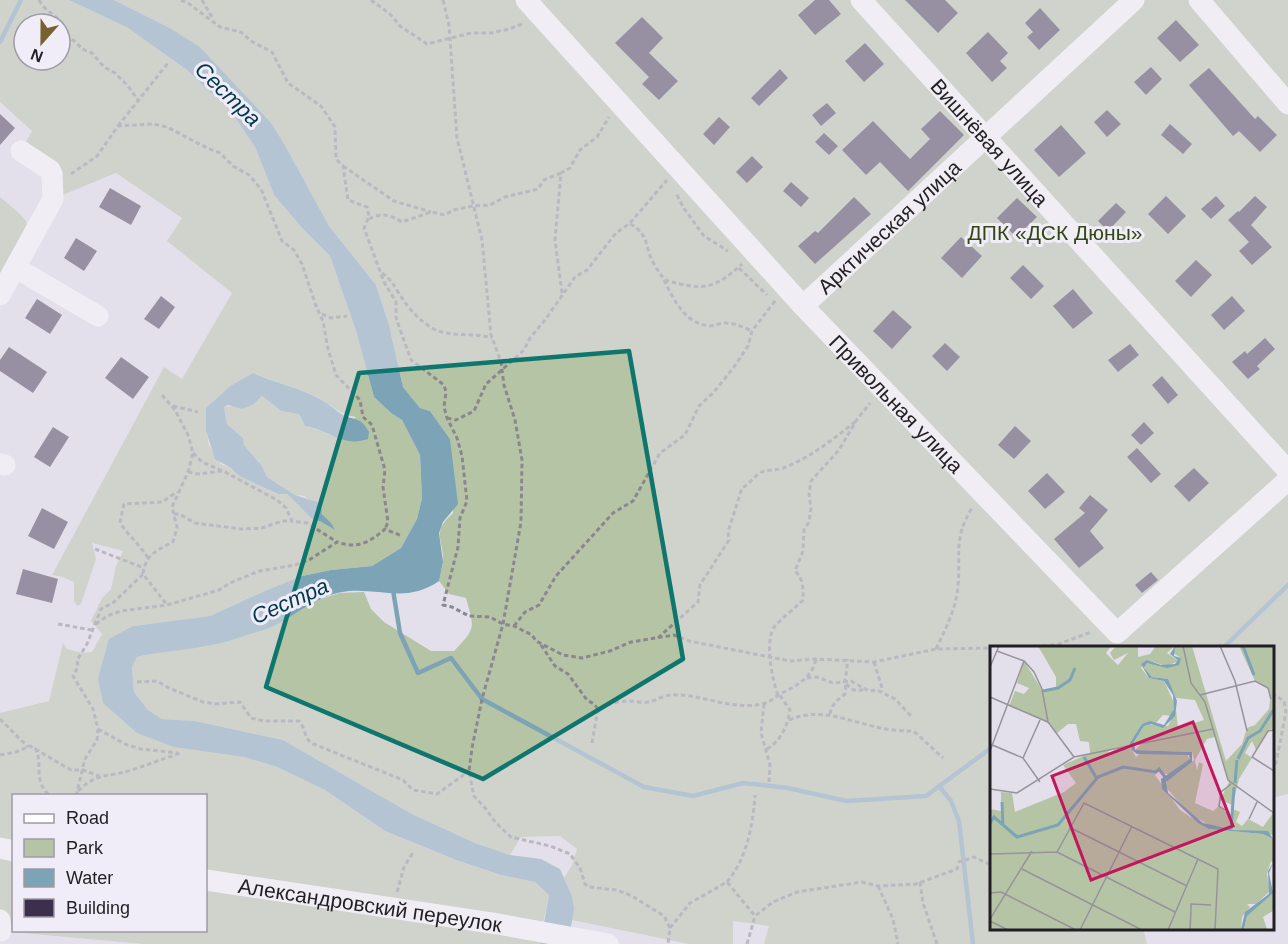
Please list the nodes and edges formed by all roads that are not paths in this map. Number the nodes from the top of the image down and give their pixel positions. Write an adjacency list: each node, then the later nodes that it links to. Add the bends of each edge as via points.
1 (526, 0): 10 (street, Привольная улица, via 615,98 671,179)
2 (861, 0): 6 (street, Вишнёвая улица)
3 (1134, 0): 6 (street, Арктическая улица)
4 (1199, 0): 5 (street)
5 (1288, 104)
6 (987, 137): 10 (street, Арктическая улица); 12 (street, Вишнёвая улица)
7 (21, 151): 8 (street, via 50,170 53,199)
8 (16, 268): 9 (street); 11 (street)
9 (0, 295)
10 (796, 298): 13 (street, Привольная улица, via 1117,633)
11 (98, 316)
12 (1288, 471)
13 (1288, 480)
14 (207, 880): 15 (street, Александровский переулок)
15 (608, 944)

